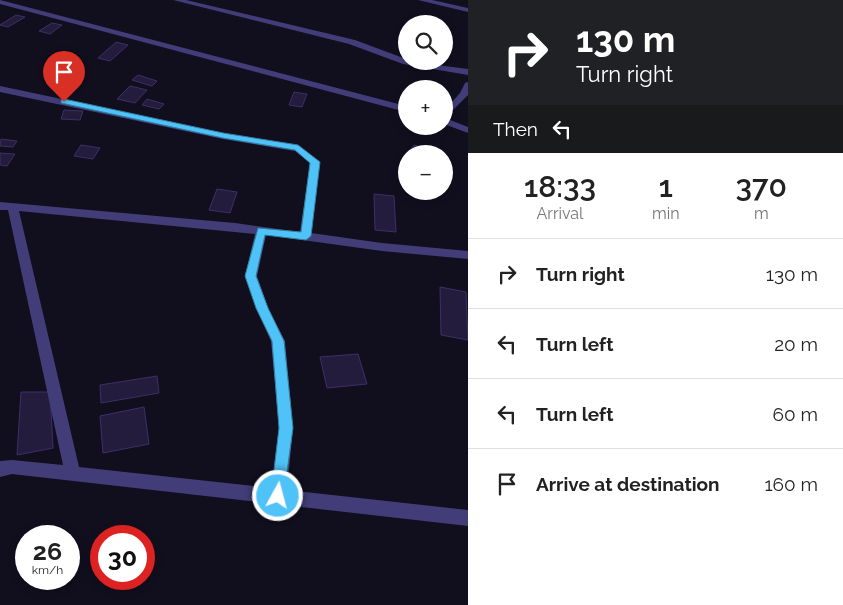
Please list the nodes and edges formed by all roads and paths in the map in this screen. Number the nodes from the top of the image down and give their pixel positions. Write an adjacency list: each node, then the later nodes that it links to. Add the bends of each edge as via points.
1 (177, 0): 5 (street, via 352,42 406,62)
2 (422, 0): 4 (street)
3 (0, 2): 9 (street)
4 (468, 10)
5 (468, 72)
6 (468, 85): 8 (street)
7 (0, 89): 14 (street, via 223,136 298,148 315,162)
8 (453, 106)
9 (398, 107)
10 (453, 124): 11 (street)
11 (468, 130)
12 (7, 206): 13 (street); 17 (street)
13 (261, 231): 14 (street); 18 (street, via 250,276 278,341 286,428)
14 (306, 236): 15 (street)
15 (468, 255)
16 (0, 469): 17 (street, via 12,467)
17 (73, 474): 18 (street)
18 (278, 496): 19 (street)
19 (468, 518)

